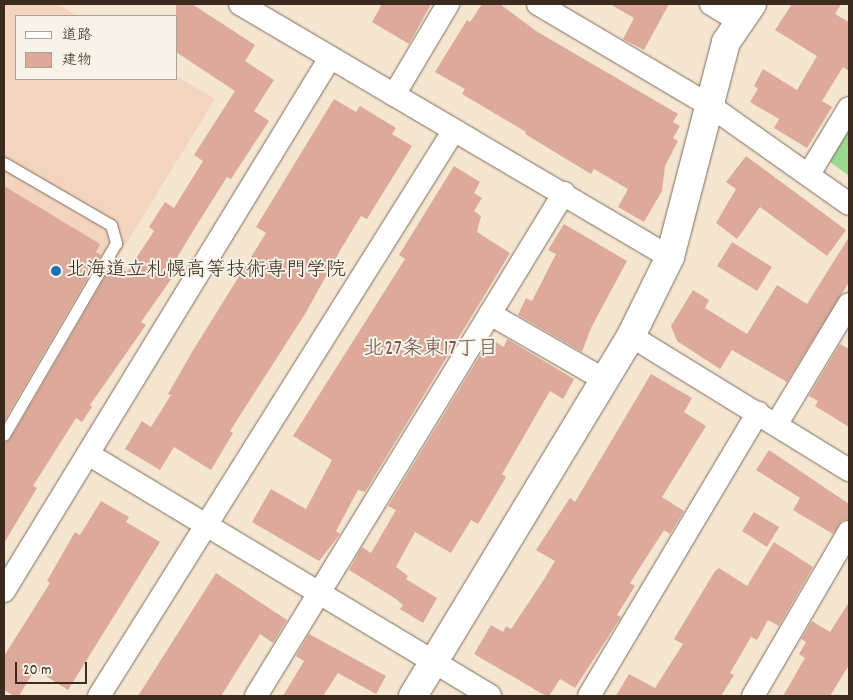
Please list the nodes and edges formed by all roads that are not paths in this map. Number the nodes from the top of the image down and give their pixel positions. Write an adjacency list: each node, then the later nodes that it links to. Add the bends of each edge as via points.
1 (240, 4): 6 (street)
2 (448, 4): 7 (street)
3 (538, 4): 8 (street)
4 (711, 4): 5 (street)
5 (746, 13): 8 (street, via 726,42)
6 (330, 58): 7 (street); 22 (street)
7 (394, 95): 10 (street)
8 (709, 105): 12 (street); 15 (street)
9 (849, 108): 12 (street)
10 (454, 130): 13 (street); 24 (street)
11 (4, 162): 21 (lane, via 111,225 116,243)
12 (809, 174): 14 (street)
13 (564, 193): 15 (street); 17 (street)
14 (849, 204)
15 (670, 258): 18 (street)
16 (849, 304): 20 (street)
17 (490, 314): 19 (street); 27 (street)
18 (631, 336): 19 (street); 20 (street)
19 (605, 380): 28 (street)
20 (767, 419): 23 (street); 33 (street)
21 (4, 435)
22 (88, 454): 24 (street); 26 (street)
23 (849, 470)
24 (204, 526): 27 (street); 29 (street)
25 (849, 532): 34 (street)
26 (4, 591)
27 (317, 595): 28 (street); 30 (street)
28 (434, 663): 31 (street); 32 (street)
29 (100, 696)
30 (256, 696)
31 (413, 696)
32 (490, 696)
33 (589, 696)
34 (753, 696)

